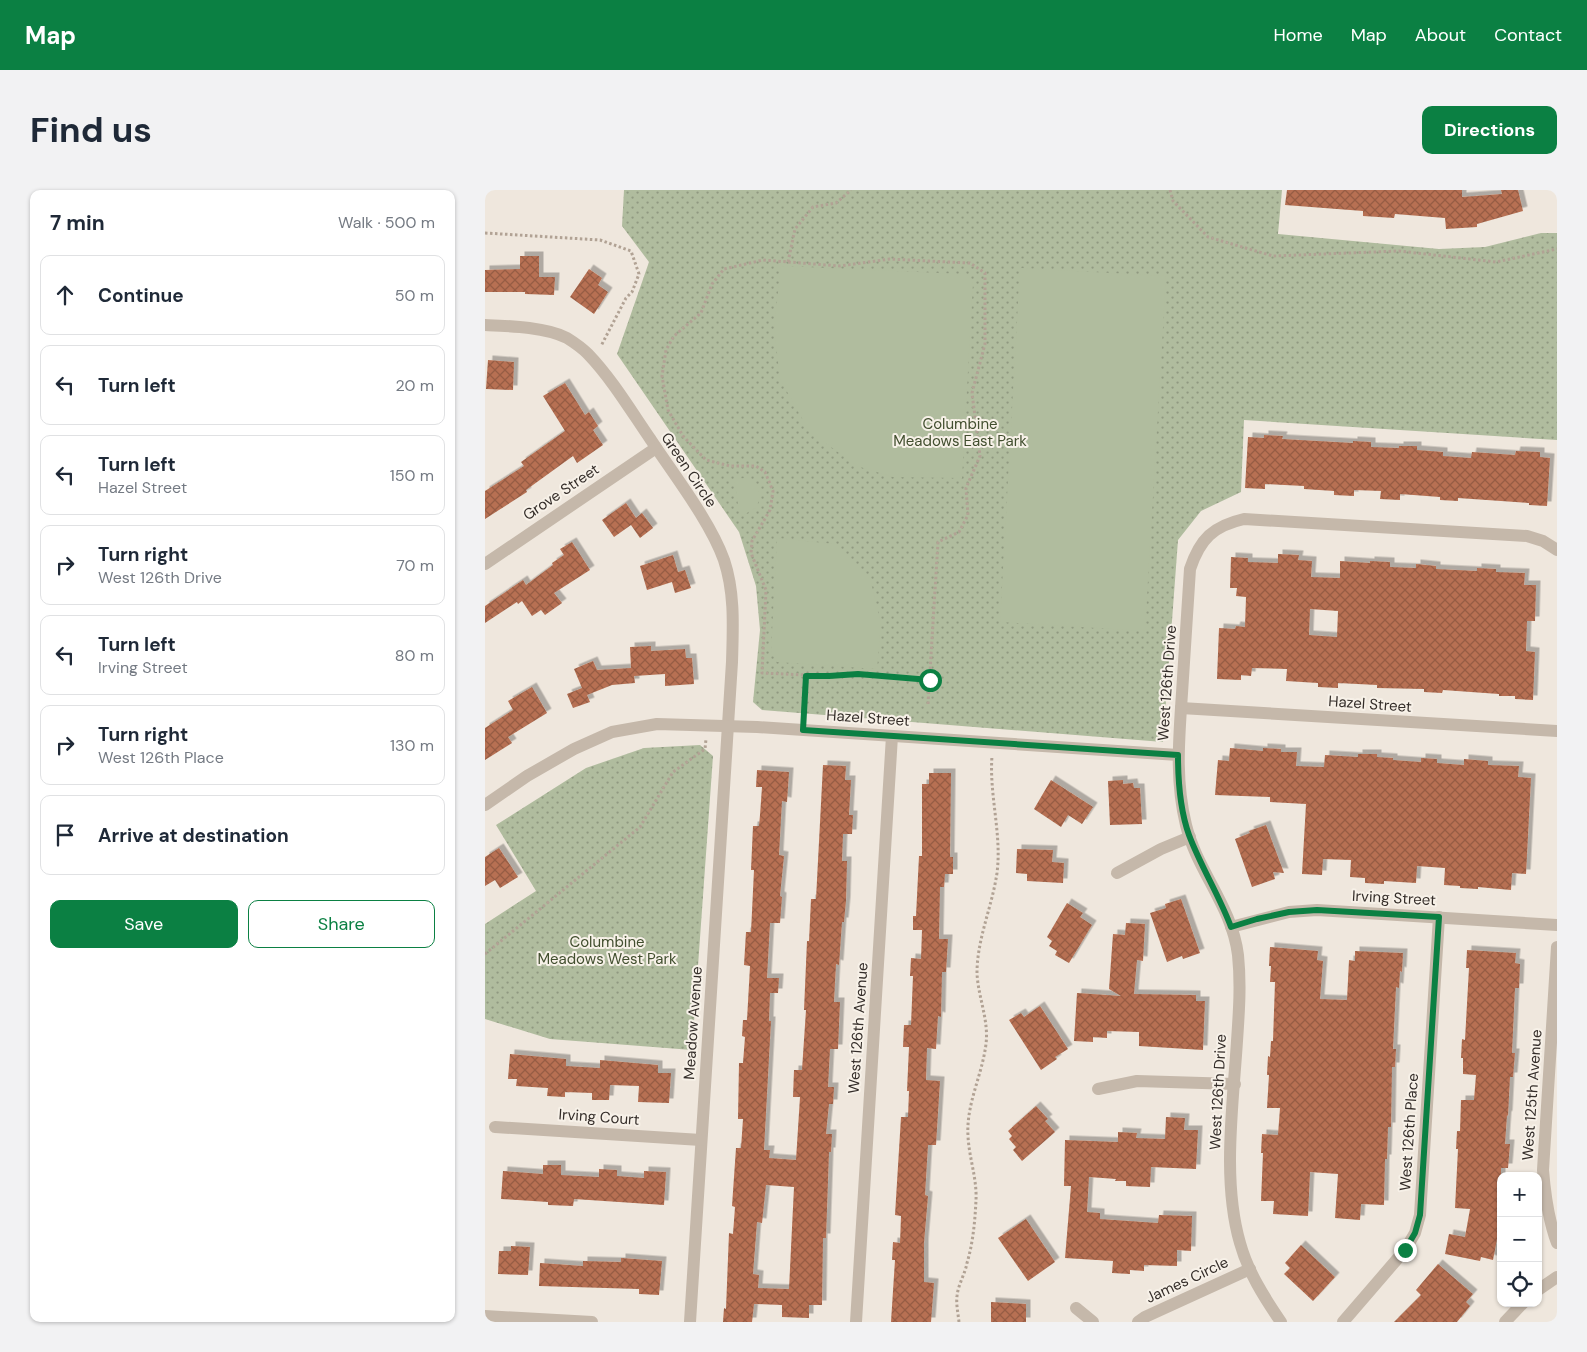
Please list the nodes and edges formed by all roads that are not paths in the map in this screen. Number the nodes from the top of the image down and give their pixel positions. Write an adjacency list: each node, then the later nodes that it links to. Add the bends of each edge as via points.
1 (485, 325): 2 (street, Green Circle, via 556,334 583,349)
2 (656, 448): 4 (street, Grove Street); 6 (street, Green Circle, via 717,543 726,568 733,610)
3 (1557, 550): 5 (street, West 126th Drive, via 1527,536 1244,519 1229,523 1204,540 1195,552 1190,569)
4 (485, 564)
5 (1181, 708): 7 (street, Hazel Street); 9 (street, West 126th Drive)
6 (728, 727): 8 (street, Hazel Street); 10 (street, Hazel Street, via 657,724 612,732 527,776); 20 (street, Meadow Avenue)
7 (1557, 731)
8 (892, 736): 9 (street, Hazel Street); 30 (street, West 126th Avenue)
9 (1178, 755): 11 (street, West 126th Drive, via 1181,800)
10 (485, 805)
11 (1190, 837): 12 (street); 15 (street, West 126th Drive)
12 (1117, 873)
13 (1439, 917): 14 (street, Irving Street); 15 (street, Irving Street, via 1317,910 1289,912); 34 (street, West 126th Place, via 1420,1215 1405,1250)
14 (1557, 925)
15 (1231, 927): 17 (street, West 126th Drive, via 1240,985)
16 (1557, 946): 21 (street, West 125th Avenue, via 1543,1170 1545,1198)
17 (1235, 1084): 18 (street, via 1137,1081); 22 (street, West 126th Drive, via 1231,1193 1240,1243)
18 (1099, 1089)
19 (495, 1126): 20 (street, Irving Court)
20 (701, 1140): 29 (street, Meadow Avenue)
21 (1557, 1243)
22 (1250, 1269): 32 (street, James Circle); 33 (street, West 126th Drive, via 1264,1298)
23 (1557, 1277): 24 (street)
24 (1542, 1287)
25 (1519, 1307): 35 (street)
26 (1076, 1308): 31 (street)
27 (485, 1316): 28 (street)
28 (591, 1322)
29 (690, 1322)
30 (856, 1322)
31 (1093, 1322)
32 (1138, 1322)
33 (1281, 1322)
34 (1343, 1322)
35 (1505, 1322)

